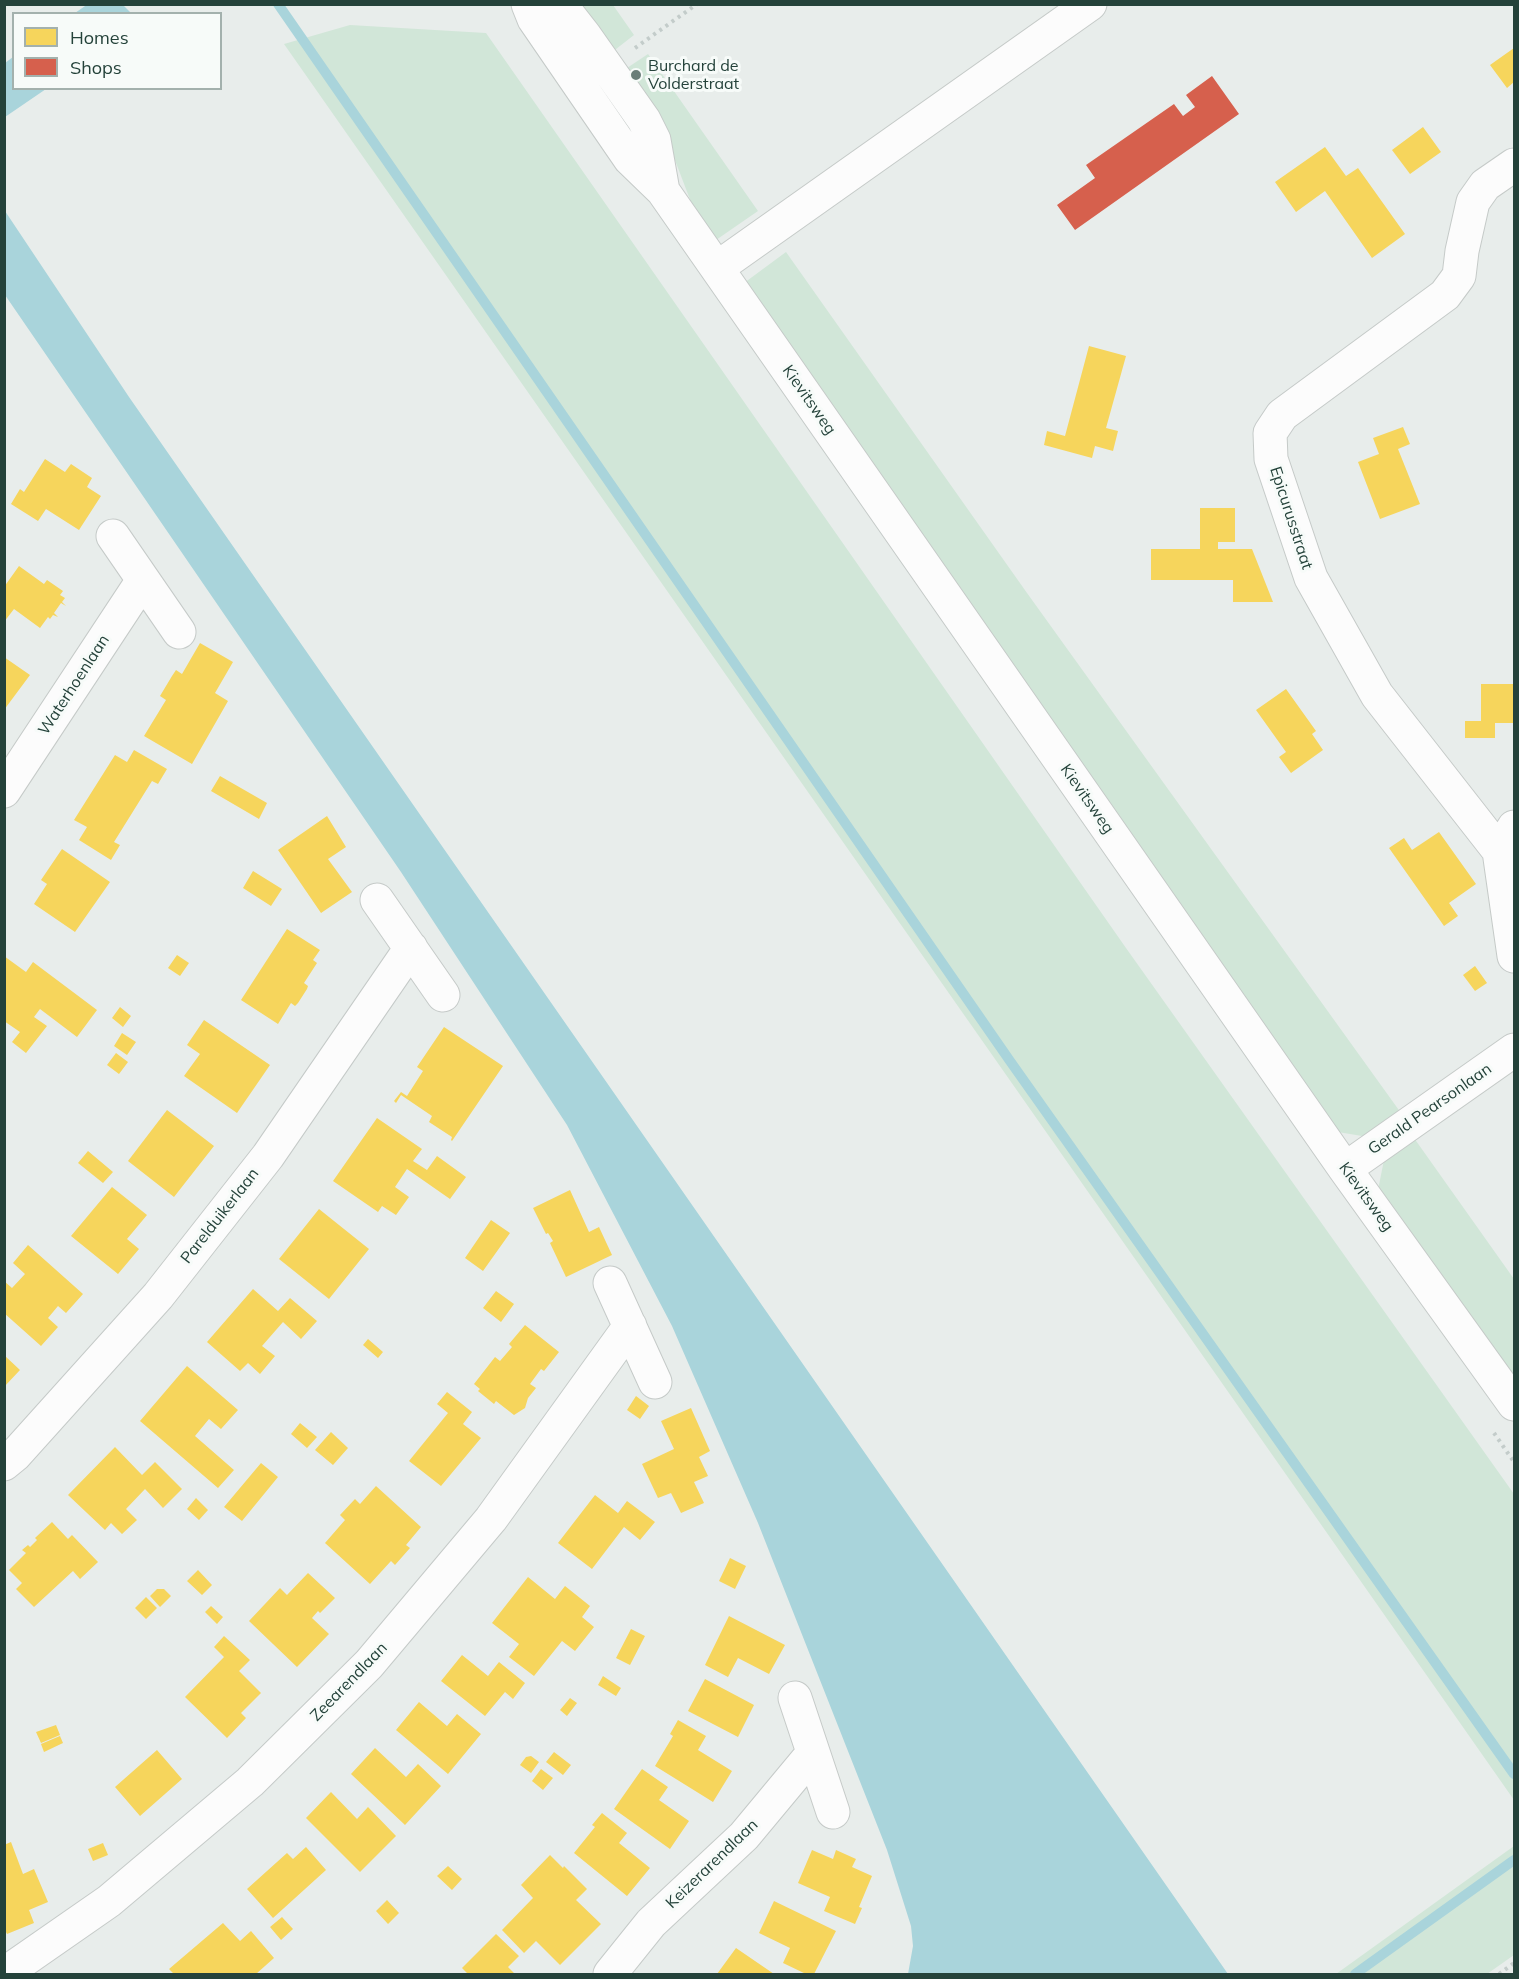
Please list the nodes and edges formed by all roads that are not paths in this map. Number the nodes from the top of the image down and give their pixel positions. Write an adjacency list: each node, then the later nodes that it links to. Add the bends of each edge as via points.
1 (528, 4): 5 (street, Kievitsweg, via 534,19 630,159)
2 (560, 4): 5 (street, Kievitsweg, via 644,120 654,140)
3 (1090, 4): 6 (street)
4 (1515, 165): 11 (street, Epicurusstraat, via 1485,185 1473,202 1458,276 1445,295 1282,415 1270,433 1271,459 1311,578 1377,695)
5 (663, 191): 6 (street, Kievitsweg)
6 (717, 268): 17 (street, Kievitsweg)
7 (113, 536): 8 (street)
8 (143, 580): 9 (street); 10 (street, Waterhoenlaan)
9 (179, 632)
10 (4, 791)
11 (1507, 839): 14 (street)
12 (377, 900): 13 (street)
13 (411, 948): 15 (street); 22 (street, Parelduikerlaan, via 268,1156 158,1296)
14 (1515, 956)
15 (443, 995)
16 (1515, 1050): 17 (street, Gerald Pearsonlaan)
17 (1345, 1169): 21 (street, Kievitsweg)
18 (610, 1283): 19 (street)
19 (630, 1326): 20 (street); 26 (street, Zeearendlaan, via 491,1519 369,1664 250,1782 109,1901)
20 (655, 1382)
21 (1515, 1404)
22 (4, 1464)
23 (795, 1698): 24 (street)
24 (813, 1753): 25 (street); 27 (street, Keizerarendlaan, via 744,1836 651,1923)
25 (832, 1812)
26 (4, 1974)
27 (610, 1974)

